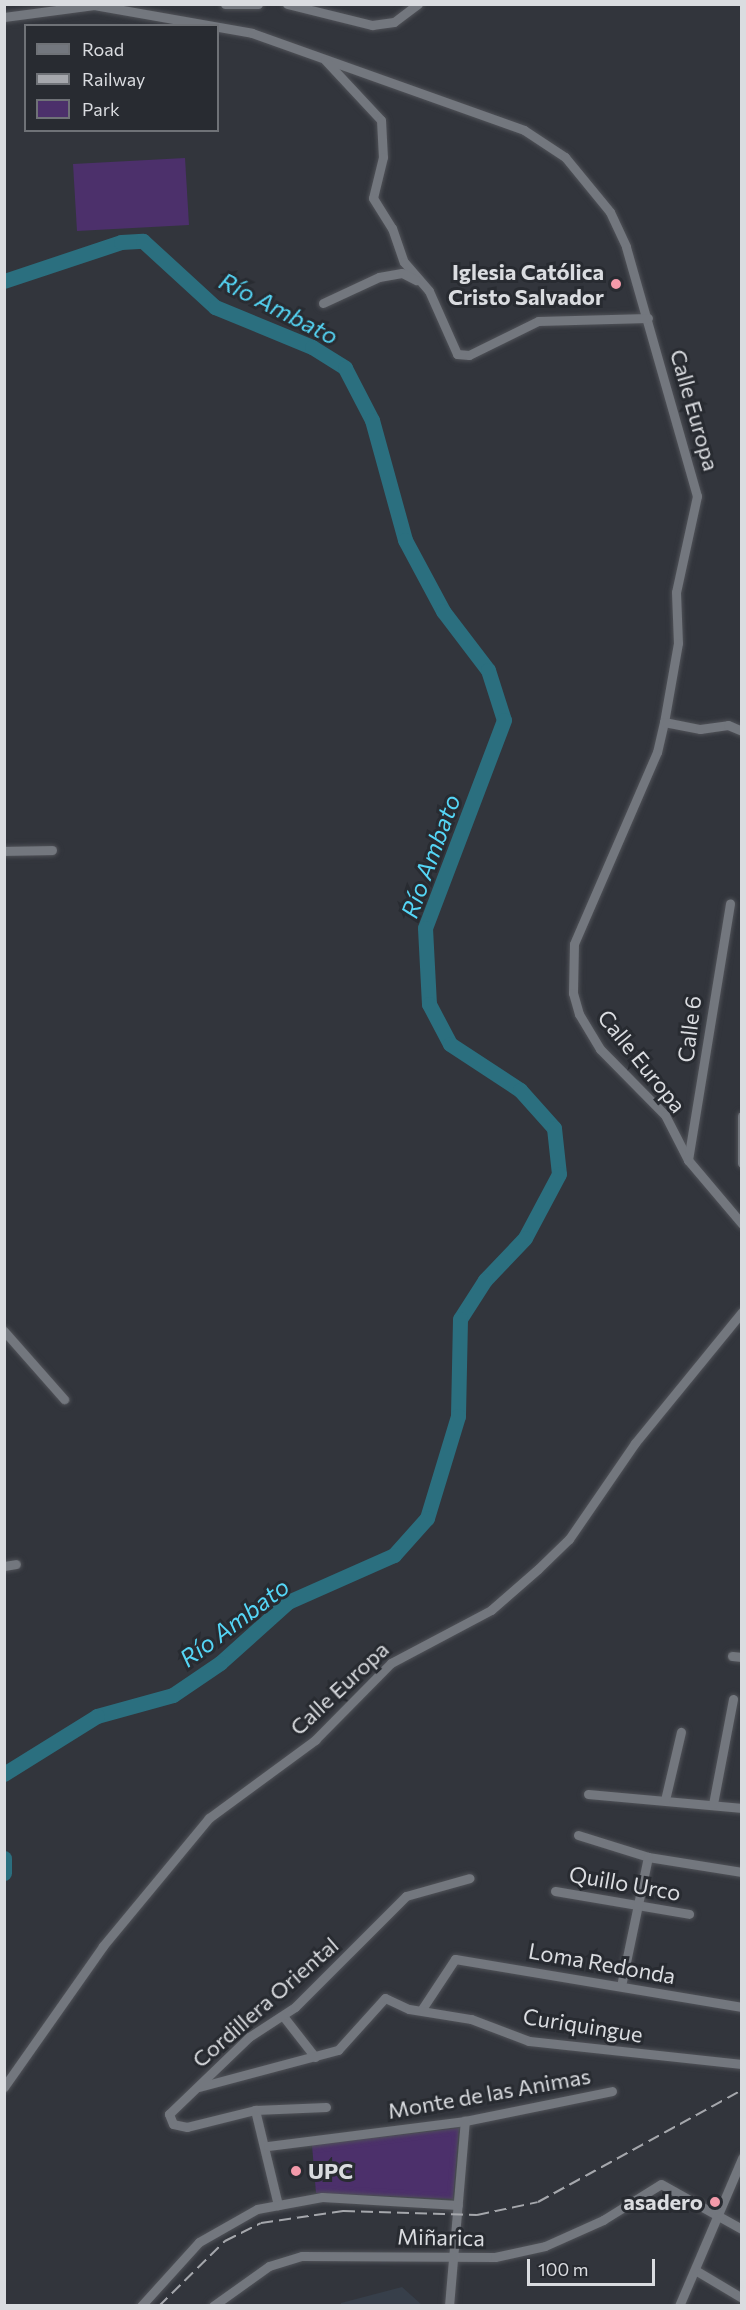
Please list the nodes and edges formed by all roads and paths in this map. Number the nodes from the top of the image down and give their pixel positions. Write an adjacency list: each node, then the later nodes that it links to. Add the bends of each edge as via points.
1 (225, 4): 2 (street)
2 (258, 4)
3 (287, 4): 4 (street, via 372,25 394,22)
4 (418, 4)
5 (94, 5): 6 (street, Calle Europa); 7 (street, Calle Europa, via 220,24)
6 (4, 17)
7 (322, 58): 8 (street, via 381,120 383,158 372,194 392,228 404,262); 10 (street, Calle Europa, via 524,130 565,157 610,213)
8 (424, 284): 9 (street, via 402,273 379,277); 10 (street, via 459,355 538,321)
9 (323, 303)
10 (648, 318): 11 (street, Calle Europa, via 697,496 676,592 678,643)
11 (664, 722): 12 (street); 17 (street, Calle Europa, via 657,752 574,944 571,970 579,1014 589,1032 665,1115)
12 (741, 731)
13 (52, 850): 14 (street)
14 (4, 851)
15 (730, 903): 17 (street, Calle 6)
16 (741, 1116): 18 (street)
17 (688, 1160): 19 (street, Calle Europa)
18 (741, 1163)
19 (741, 1224)
20 (741, 1312): 44 (street, Calle Europa, via 635,1443 569,1539 538,1569 491,1610 391,1663 315,1740 209,1818 103,1946)
21 (4, 1331): 22 (street)
22 (64, 1399)
23 (16, 1564): 24 (street)
24 (4, 1566)
25 (734, 1699): 29 (street)
26 (681, 1732): 28 (street)
27 (588, 1794): 28 (street)
28 (665, 1800): 29 (street)
29 (713, 1804): 30 (street)
30 (741, 1808)
31 (578, 1835): 32 (street)
32 (648, 1857): 33 (street); 36 (street)
33 (741, 1872)
34 (470, 1878): 41 (street, Cordillera Oriental, via 406,1896)
35 (555, 1891): 36 (street, Quillo Urco)
36 (639, 1906): 37 (street, Quillo Urco); 38 (street)
37 (688, 1914)
38 (621, 1986): 39 (street, Loma Redonda); 40 (street, Loma Redonda, via 455,1959)
39 (741, 2007)
40 (422, 2009): 42 (street, Curiquingue, via 383,1999 338,2050); 43 (street, Curiquingue, via 471,2019 529,2041)
41 (283, 2016): 42 (street); 45 (street, Cordillera Oriental, via 249,2037)
42 (315, 2057): 45 (street)
43 (741, 2064)
44 (4, 2087)
45 (199, 2087): 48 (street, Cordillera Oriental, via 174,2104 169,2114 173,2124 187,2127)
46 (612, 2091): 49 (street, Monte de las Animas)
47 (326, 2107): 48 (street)
48 (255, 2110): 50 (street)
49 (465, 2121): 50 (street, Monte de las Animas); 53 (street)
50 (268, 2146): 52 (street)
51 (741, 2158): 54 (street)
52 (278, 2205): 53 (street, via 322,2197); 59 (street, via 222,2225)
53 (458, 2205): 56 (street)
54 (718, 2215): 55 (street); 56 (street, Miñarica, via 664,2183 545,2246 495,2257); 57 (street)
55 (741, 2229)
56 (453, 2258): 60 (street, Miñarica, via 302,2256 269,2266); 61 (street)
57 (694, 2270): 58 (street); 62 (street)
58 (741, 2298)
59 (141, 2306)
60 (213, 2306)
61 (449, 2306)
62 (679, 2306)

